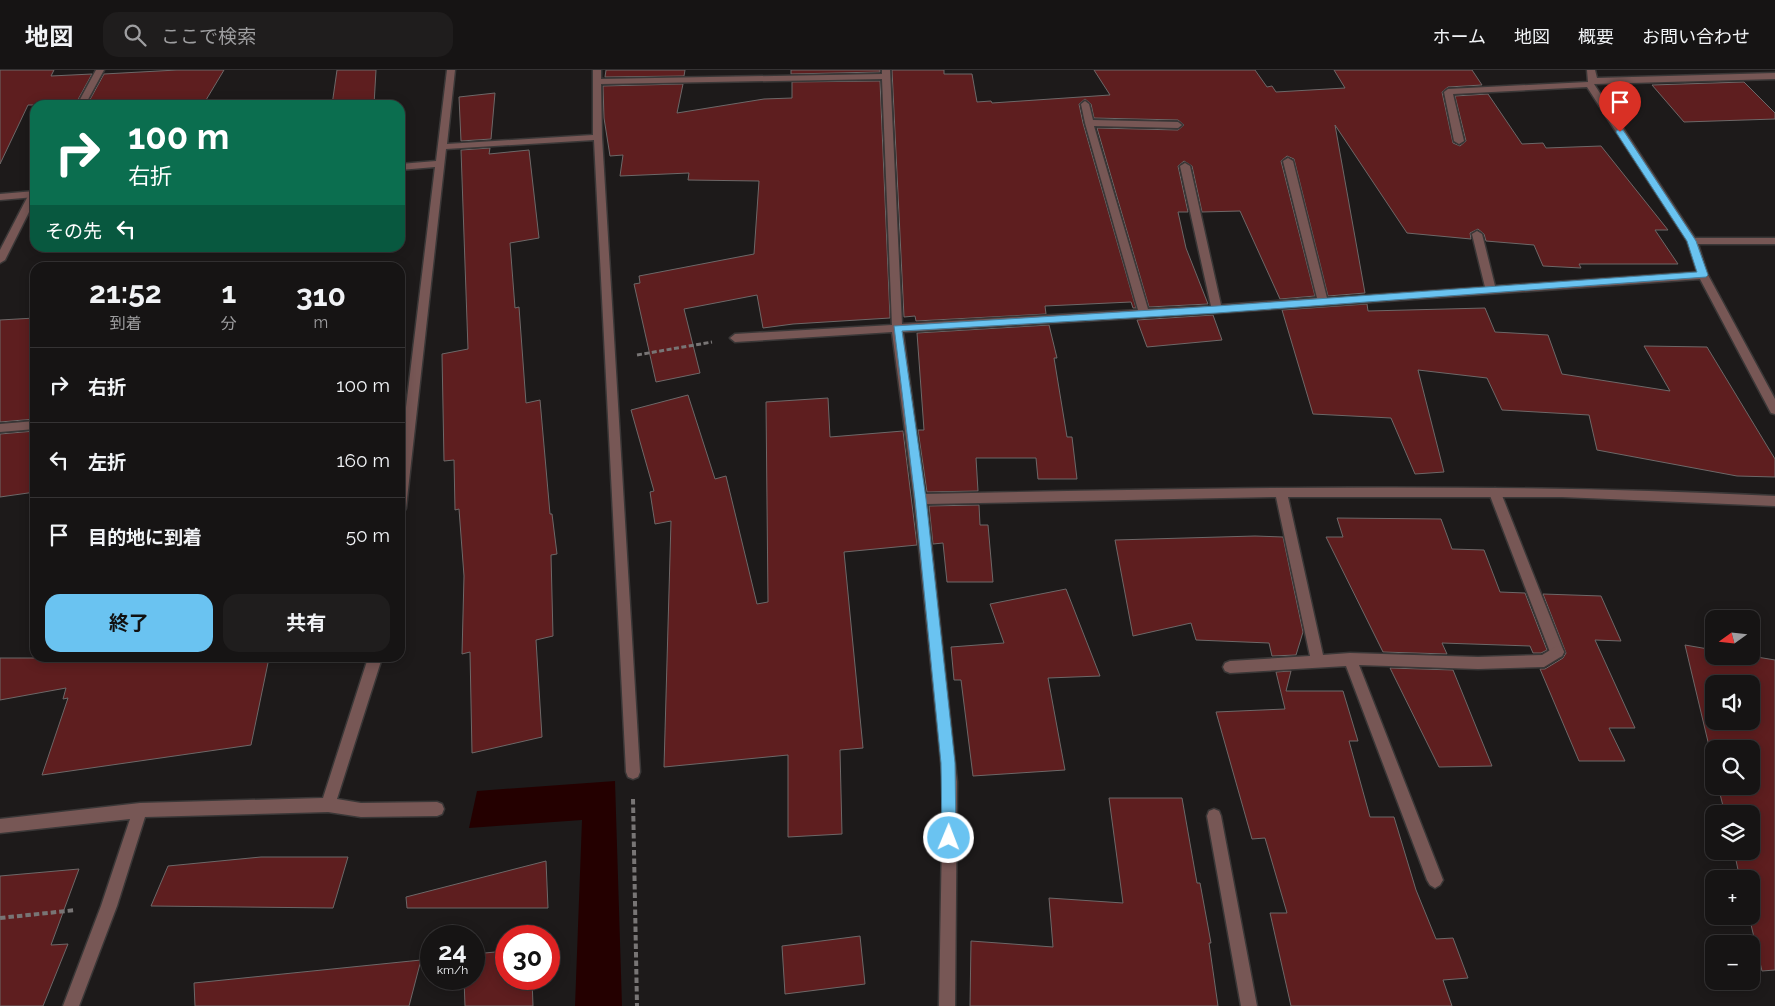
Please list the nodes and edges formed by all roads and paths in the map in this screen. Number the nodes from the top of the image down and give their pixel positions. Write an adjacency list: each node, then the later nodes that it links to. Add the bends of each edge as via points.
1 (100, 70): 9 (street)
2 (451, 70): 15 (street)
3 (597, 70): 7 (street)
4 (1591, 70): 8 (street)
5 (886, 73): 7 (street); 32 (street)
6 (1775, 76): 8 (street)
7 (596, 82): 13 (street)
8 (1591, 82): 14 (street, via 1448,92); 24 (street)
9 (84, 100)
10 (1085, 104): 11 (street)
11 (1090, 123): 12 (street); 31 (street)
12 (1178, 125)
13 (598, 137): 15 (street); 34 (street)
14 (1459, 141)
15 (442, 147): 17 (street)
16 (1288, 162): 29 (street)
17 (439, 164): 19 (street); 35 (street)
18 (1184, 166): 30 (street)
19 (405, 167)
20 (30, 193): 21 (street)
21 (0, 197)
22 (30, 201): 26 (street)
23 (1476, 234): 28 (street)
24 (1692, 241): 25 (street); 27 (street)
25 (1775, 242)
26 (0, 260)
27 (1703, 275): 28 (street); 37 (street)
28 (1491, 289): 29 (street)
29 (1324, 301): 30 (street)
30 (1217, 310): 31 (street)
31 (1144, 313): 32 (street)
32 (897, 328): 33 (street); 43 (street)
33 (734, 338): 34 (path)
34 (610, 360): 49 (street)
35 (414, 393): 36 (street); 40 (street)
36 (405, 394)
37 (1775, 410)
38 (30, 425): 39 (street)
39 (0, 428)
40 (405, 467)
41 (1281, 491): 42 (street); 43 (street); 47 (street)
42 (1495, 492): 44 (street, via 1660,494); 45 (street, via 1557,652 1544,662)
43 (920, 499): 60 (street, via 950,782)
44 (1775, 501)
45 (1350, 659): 47 (street); 55 (street)
46 (374, 662): 50 (street)
47 (1318, 662): 48 (street)
48 (1230, 667)
49 (633, 772): 59 (path)
50 (328, 805): 51 (street, via 362,810); 52 (street)
51 (437, 809)
52 (140, 810): 54 (street); 56 (street)
53 (1214, 816): 61 (street)
54 (0, 826)
55 (1435, 880)
56 (108, 906): 57 (path); 58 (street)
57 (0, 918)
58 (71, 1006)
59 (637, 1006)
60 (947, 1006)
61 (1249, 1006)

